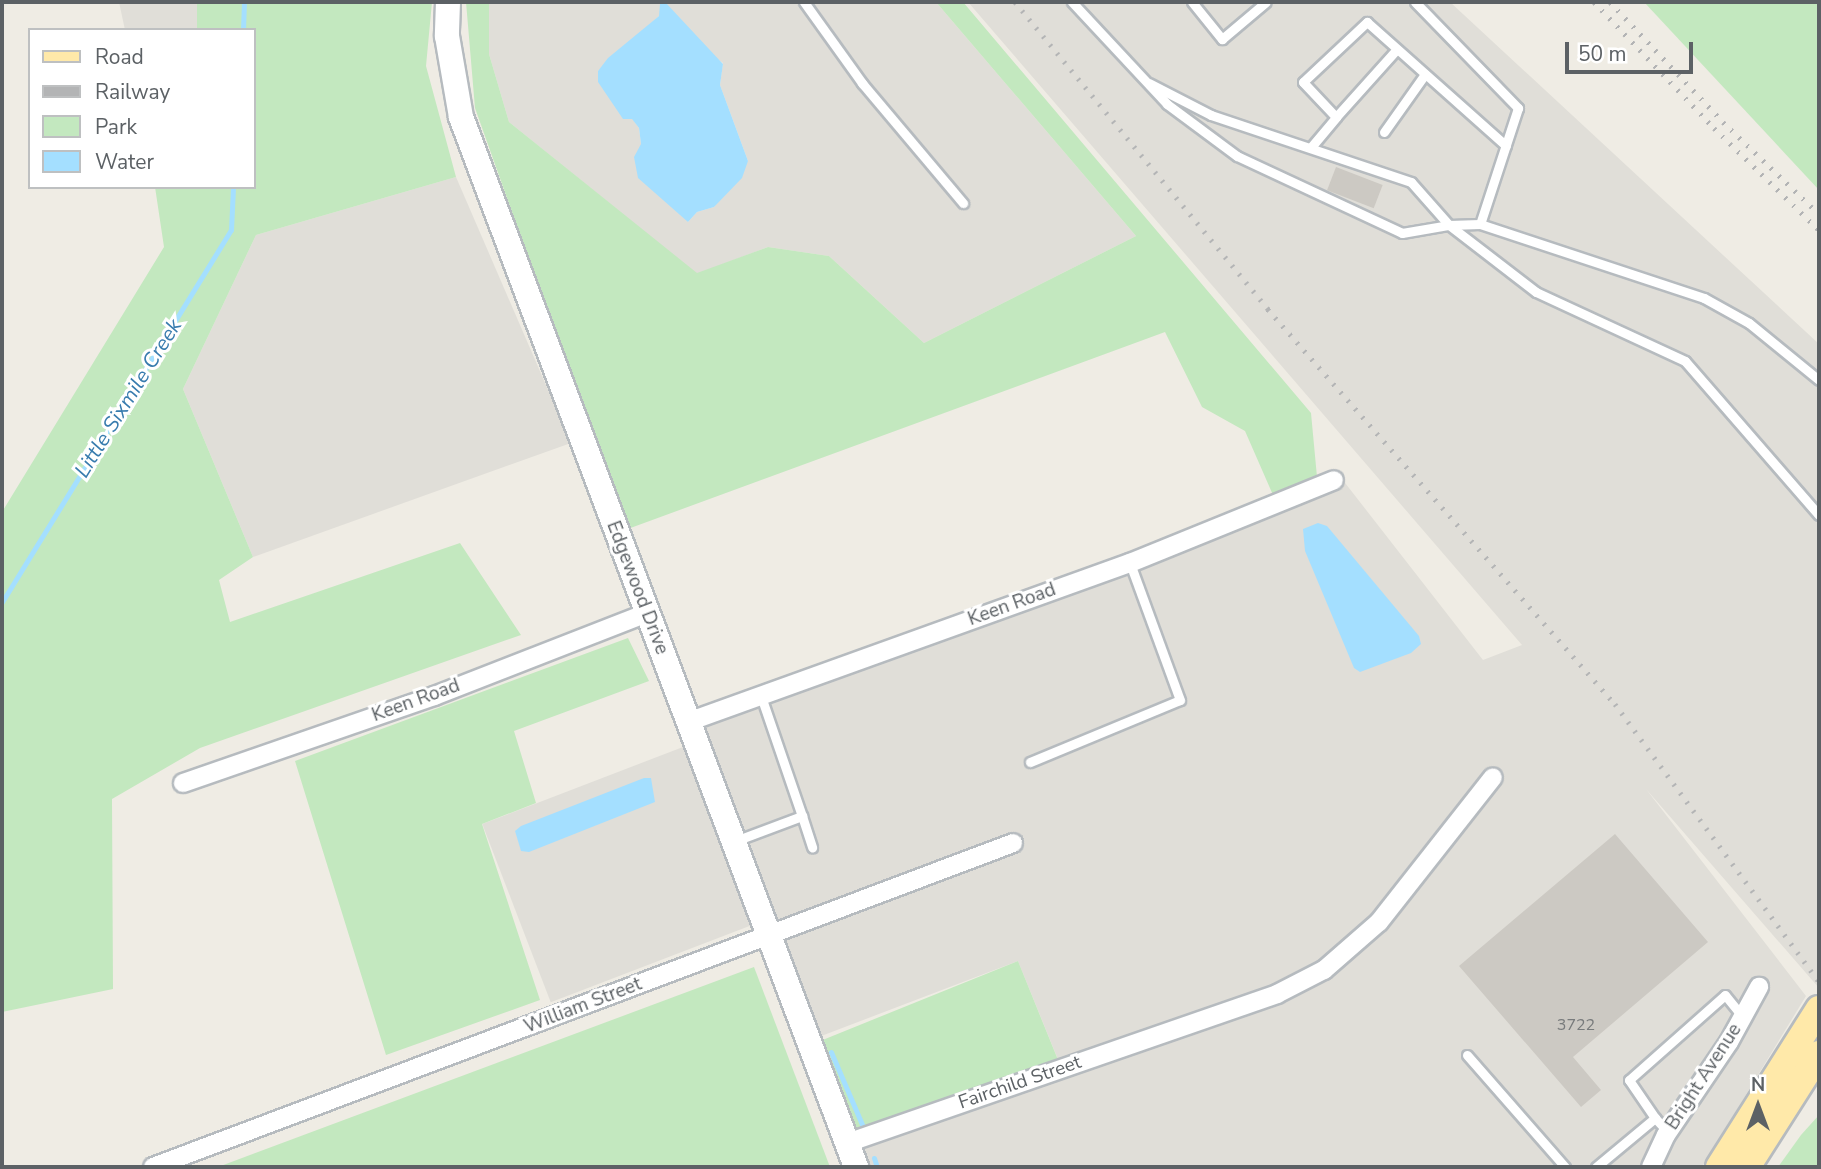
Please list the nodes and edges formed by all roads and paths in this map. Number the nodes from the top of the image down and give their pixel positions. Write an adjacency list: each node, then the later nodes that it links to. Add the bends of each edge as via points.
1 (447, 2): 21 (street, Edgewood Drive, via 447,36 461,117)
2 (804, 2): 14 (lane, via 862,83)
3 (1072, 2): 9 (lane)
4 (1192, 2): 5 (lane, via 1222,39)
5 (1266, 2)
6 (1415, 2): 13 (lane, via 1518,108)
7 (1397, 49): 8 (lane); 10 (lane); 10 (lane, via 1367,22 1303,82)
8 (1425, 74): 11 (lane); 13 (lane)
9 (1149, 83): 12 (lane, via 1211,115); 16 (lane, via 1194,128 1312,195 1402,233)
10 (1336, 117): 12 (lane)
11 (1384, 132)
12 (1312, 146): 16 (lane, via 1411,182)
13 (1506, 146): 15 (lane)
14 (963, 203)
15 (1480, 224): 16 (lane); 17 (lane, via 1704,298 1749,323)
16 (1449, 225): 19 (lane, via 1536,292 1685,361)
17 (1819, 380)
18 (1334, 480): 20 (street, Keen Road)
19 (1819, 515)
20 (1130, 563): 22 (street, Keen Road); 24 (lane, via 1180,700)
21 (646, 613): 23 (street, Edgewood Drive); 26 (street, Keen Road, via 434,696)
22 (761, 696): 23 (street, Keen Road); 27 (lane)
23 (688, 722): 28 (street, Edgewood Drive)
24 (1030, 762)
25 (1493, 777): 39 (street, Fairchild Street, via 1379,922 1324,970 1277,994)
26 (183, 783)
27 (802, 816): 28 (lane); 30 (lane)
28 (733, 842): 31 (street, Edgewood Drive)
29 (1013, 843): 31 (street, William Street)
30 (812, 847)
31 (768, 937): 39 (street, Edgewood Drive); 40 (street, William Street)
32 (1759, 987): 34 (street, Bright Avenue)
33 (1819, 1009): 35 (main road)
34 (1743, 1017): 37 (lane, via 1725,995 1629,1080); 38 (street, Bright Avenue)
35 (1812, 1050): 45 (main road); 46 (main road)
36 (1467, 1055): 42 (lane)
37 (1655, 1118): 38 (lane); 43 (lane)
38 (1668, 1132): 44 (street, Bright Avenue)
39 (847, 1143): 41 (street, Edgewood Drive)
40 (153, 1167)
41 (856, 1167)
42 (1565, 1167)
43 (1596, 1167)
44 (1651, 1167)
45 (1719, 1167)
46 (1747, 1167)

